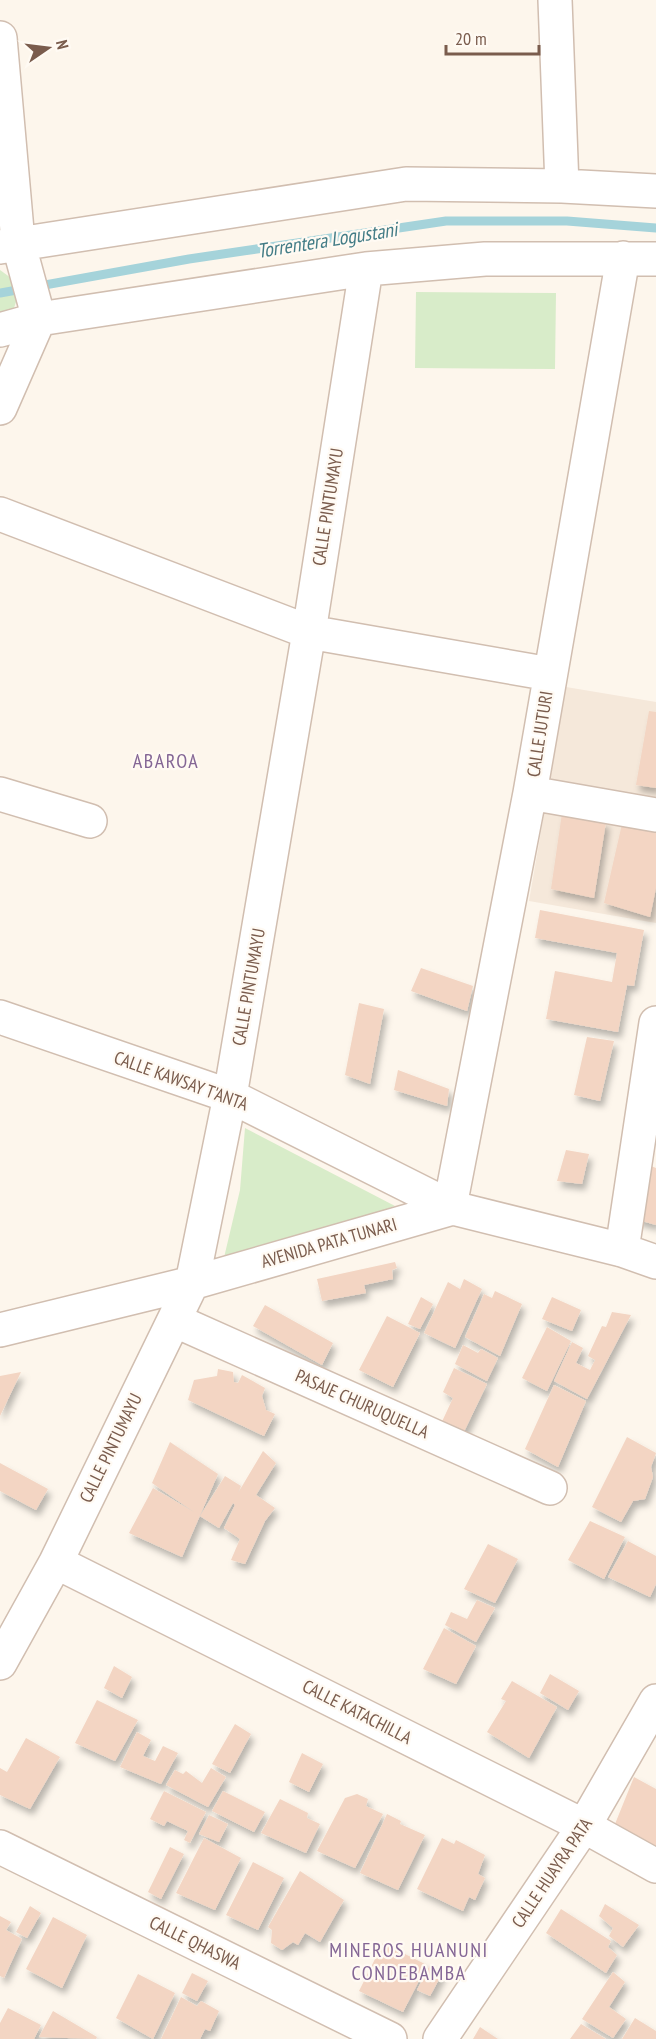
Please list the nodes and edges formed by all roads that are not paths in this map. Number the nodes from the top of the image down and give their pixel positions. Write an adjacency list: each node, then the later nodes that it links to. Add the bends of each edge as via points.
1 (555, 0): 3 (street)
2 (0, 38): 5 (street)
3 (562, 186): 4 (street); 5 (street, via 406,184)
4 (656, 191)
5 (9, 245): 9 (street)
6 (624, 258): 7 (street); 8 (street, via 485,259); 14 (street, CALLE JUTURI)
7 (656, 259)
8 (366, 268): 9 (street); 13 (street, CALLE PINTUMAYU)
9 (33, 297): 10 (street); 11 (street)
10 (0, 330)
11 (0, 408)
12 (0, 514): 13 (street)
13 (309, 632): 14 (street); 21 (street, CALLE PINTUMAYU)
14 (550, 674): 15 (street, CALLE JUTURI)
15 (531, 793): 17 (street); 22 (street, CALLE JUTURI, via 451,1201)
16 (0, 795): 18 (street)
17 (656, 815)
18 (90, 821)
19 (2, 1023): 21 (street, CALLE KAWSAY T'ANTA)
20 (656, 1023): 23 (street)
21 (230, 1096): 22 (street, CALLE KAWSAY T'ANTA); 25 (street, CALLE PINTUMAYU)
22 (453, 1208): 23 (street, AVENIDA PATA TUNARI); 25 (street, AVENIDA PATA TUNARI)
23 (622, 1250): 24 (street, AVENIDA PATA TUNARI)
24 (656, 1262)
25 (192, 1283): 26 (street, CALLE PINTUMAYU); 27 (street, AVENIDA PATA TUNARI)
26 (174, 1320): 28 (street, PASAJE CHURUQUELLA); 29 (street, CALLE PINTUMAYU)
27 (0, 1330)
28 (550, 1488)
29 (56, 1562): 30 (street, CALLE PINTUMAYU); 32 (street, CALLE KATACHILLA)
30 (0, 1663)
31 (656, 1701): 32 (street, CALLE HUAYRA PATA)
32 (584, 1826): 34 (street, CALLE KATACHILLA); 36 (street, CALLE HUAYRA PATA)
33 (0, 1847): 35 (street, CALLE QHASWA)
34 (656, 1866)
35 (390, 2039)
36 (440, 2039)

